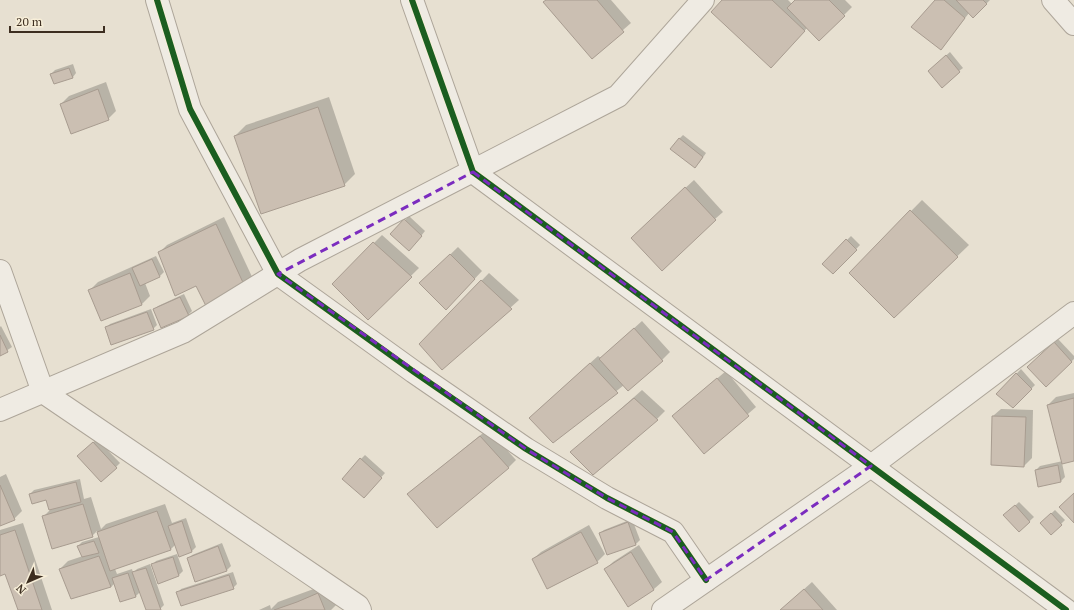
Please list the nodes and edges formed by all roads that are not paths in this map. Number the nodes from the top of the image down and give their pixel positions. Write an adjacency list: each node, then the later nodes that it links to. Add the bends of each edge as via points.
1 (157, 0): 8 (street, via 190,109)
2 (412, 0): 6 (street)
3 (703, 0): 6 (street, via 618,96)
4 (1053, 0): 5 (street)
5 (1074, 24)
6 (473, 172): 8 (street, via 300,260); 12 (street)
7 (0, 271): 10 (street)
8 (278, 274): 10 (street, via 183,332); 13 (street, via 414,372 526,448 607,498 673,532)
9 (1074, 313): 12 (street)
10 (43, 392): 11 (street); 14 (street, via 358,606)
11 (0, 410)
12 (871, 466): 13 (street); 16 (street)
13 (706, 580): 15 (street)
14 (360, 610)
15 (663, 610)
16 (1066, 610)

